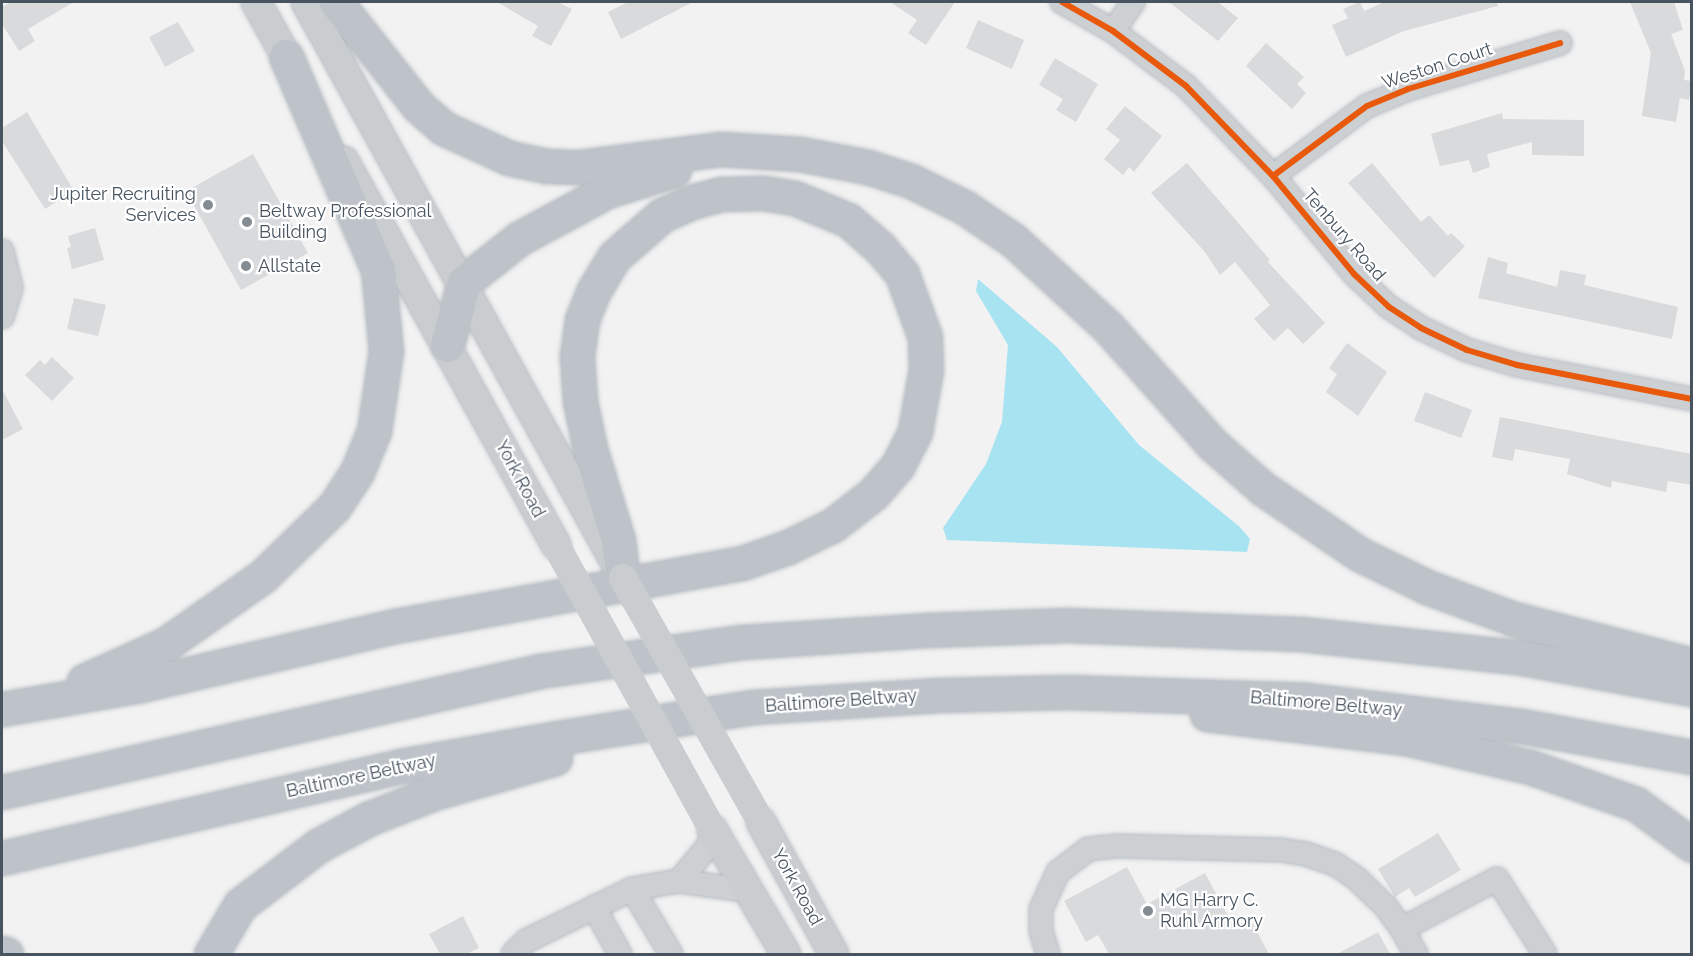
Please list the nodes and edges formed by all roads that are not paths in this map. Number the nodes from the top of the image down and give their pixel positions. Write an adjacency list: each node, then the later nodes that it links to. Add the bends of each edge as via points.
1 (256, 2): 8 (main road, York Road)
2 (306, 2): 12 (main road)
3 (336, 2): 9 (highway, via 418,106 443,128 509,158 546,166 578,167 720,149)
4 (1062, 2): 6 (street, Tenbury Road)
5 (1133, 2): 6 (street)
6 (1113, 31): 10 (street, Tenbury Road, via 1186,86 1227,124)
7 (1560, 43): 10 (street, Weston Court, via 1408,89 1367,106)
8 (286, 56): 14 (main road, York Road); 21 (highway, via 378,270 386,351 374,431 357,472 334,507 263,576 166,644 114,670)
9 (800, 154): 12 (highway, via 720,160 607,191 520,238); 18 (highway, via 868,166 911,181 964,207 1013,240 1107,326 1221,452 1262,488 1359,554 1427,587 1514,619)
10 (1273, 176): 15 (street, Tenbury Road, via 1354,274 1389,307 1421,328 1467,350 1517,365)
11 (2, 251): 13 (street, via 11,288)
12 (464, 282): 14 (highway); 16 (main road)
13 (2, 317)
14 (447, 345): 25 (main road, York Road, bridge)
15 (1692, 399)
16 (610, 539): 17 (highway); 21 (highway, via 580,401 577,357 582,320 614,257 661,216 721,194 762,193 795,198 848,220 902,274 925,337 926,370 915,431 898,465 873,494 833,525 788,547 742,562 395,626 141,685)
17 (623, 578): 40 (main road, York Road, bridge)
18 (1692, 666)
19 (1692, 689): 24 (highway, via 1517,657 1301,634 1067,626 930,630 742,642 540,671)
20 (939, 695): 22 (highway, Baltimore Beltway); 23 (highway, Baltimore Beltway, via 1069,692 1306,700 1521,726); 26 (highway, via 1192,712 1405,738 1530,767 1636,804)
21 (14, 706)
22 (752, 707): 27 (highway, Baltimore Beltway, via 400,766); 35 (highway, via 498,773 370,818 319,845 240,905)
23 (1692, 757)
24 (2, 792)
25 (712, 829): 28 (street, via 709,845); 30 (main road, York Road)
26 (1692, 845)
27 (2, 858)
28 (679, 880): 29 (street); 30 (street)
29 (632, 889): 31 (street); 38 (street)
30 (751, 891): 39 (main road, York Road)
31 (594, 907): 36 (street, via 526,941); 37 (street)
32 (1402, 929): 41 (street, via 1356,878 1335,864 1306,854 1281,849 1118,846 1088,849 1058,872 1041,909); 42 (street); 43 (street, via 1497,879)
33 (2, 952): 34 (highway)
34 (6, 954)
35 (211, 954)
36 (513, 954)
37 (621, 954)
38 (671, 954)
39 (786, 954)
40 (834, 954)
41 (1048, 954)
42 (1416, 954)
43 (1545, 954)

